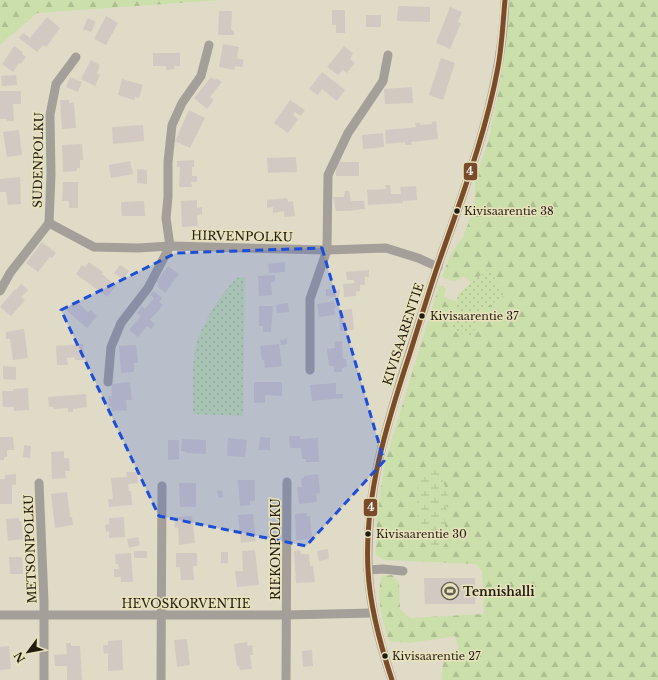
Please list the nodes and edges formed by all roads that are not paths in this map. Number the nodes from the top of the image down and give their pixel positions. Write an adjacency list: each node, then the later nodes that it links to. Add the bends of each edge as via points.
1 (504, 0): 8 (street, KIVISAARENTIE, via 495,81 465,188)
2 (209, 44): 6 (street, via 201,76 182,103 172,125 166,218)
3 (388, 55): 7 (street, via 383,81 348,133 328,175)
4 (76, 57): 5 (street, SUDENPOLKU, via 56,84 50,115)
5 (49, 223): 6 (street, HIRVENPOLKU, via 94,247); 9 (street, via 10,273)
6 (170, 246): 7 (street, HIRVENPOLKU); 11 (street, via 148,288 121,323 111,347)
7 (327, 250): 8 (street, HIRVENPOLKU, via 386,248); 10 (street, via 310,299)
8 (438, 267): 15 (street, KIVISAARENTIE, via 378,461 369,521)
9 (0, 291)
10 (310, 370)
11 (108, 382)
12 (287, 482): 21 (street, RIEKONPOLKU)
13 (39, 483): 19 (street, METSONPOLKU)
14 (162, 486): 20 (street)
15 (368, 570): 16 (street); 17 (street, KIVISAARENTIE)
16 (403, 571)
17 (373, 613): 21 (street, HEVOSKORVENTIE); 25 (street, KIVISAARENTIE)
18 (0, 615): 19 (street, HEVOSKORVENTIE)
19 (44, 615): 20 (street, HEVOSKORVENTIE); 22 (street, METSONPOLKU)
20 (161, 615): 21 (street, HEVOSKORVENTIE); 23 (street)
21 (286, 615): 24 (street, RIEKONPOLKU)
22 (44, 680)
23 (161, 680)
24 (286, 680)
25 (392, 680)

